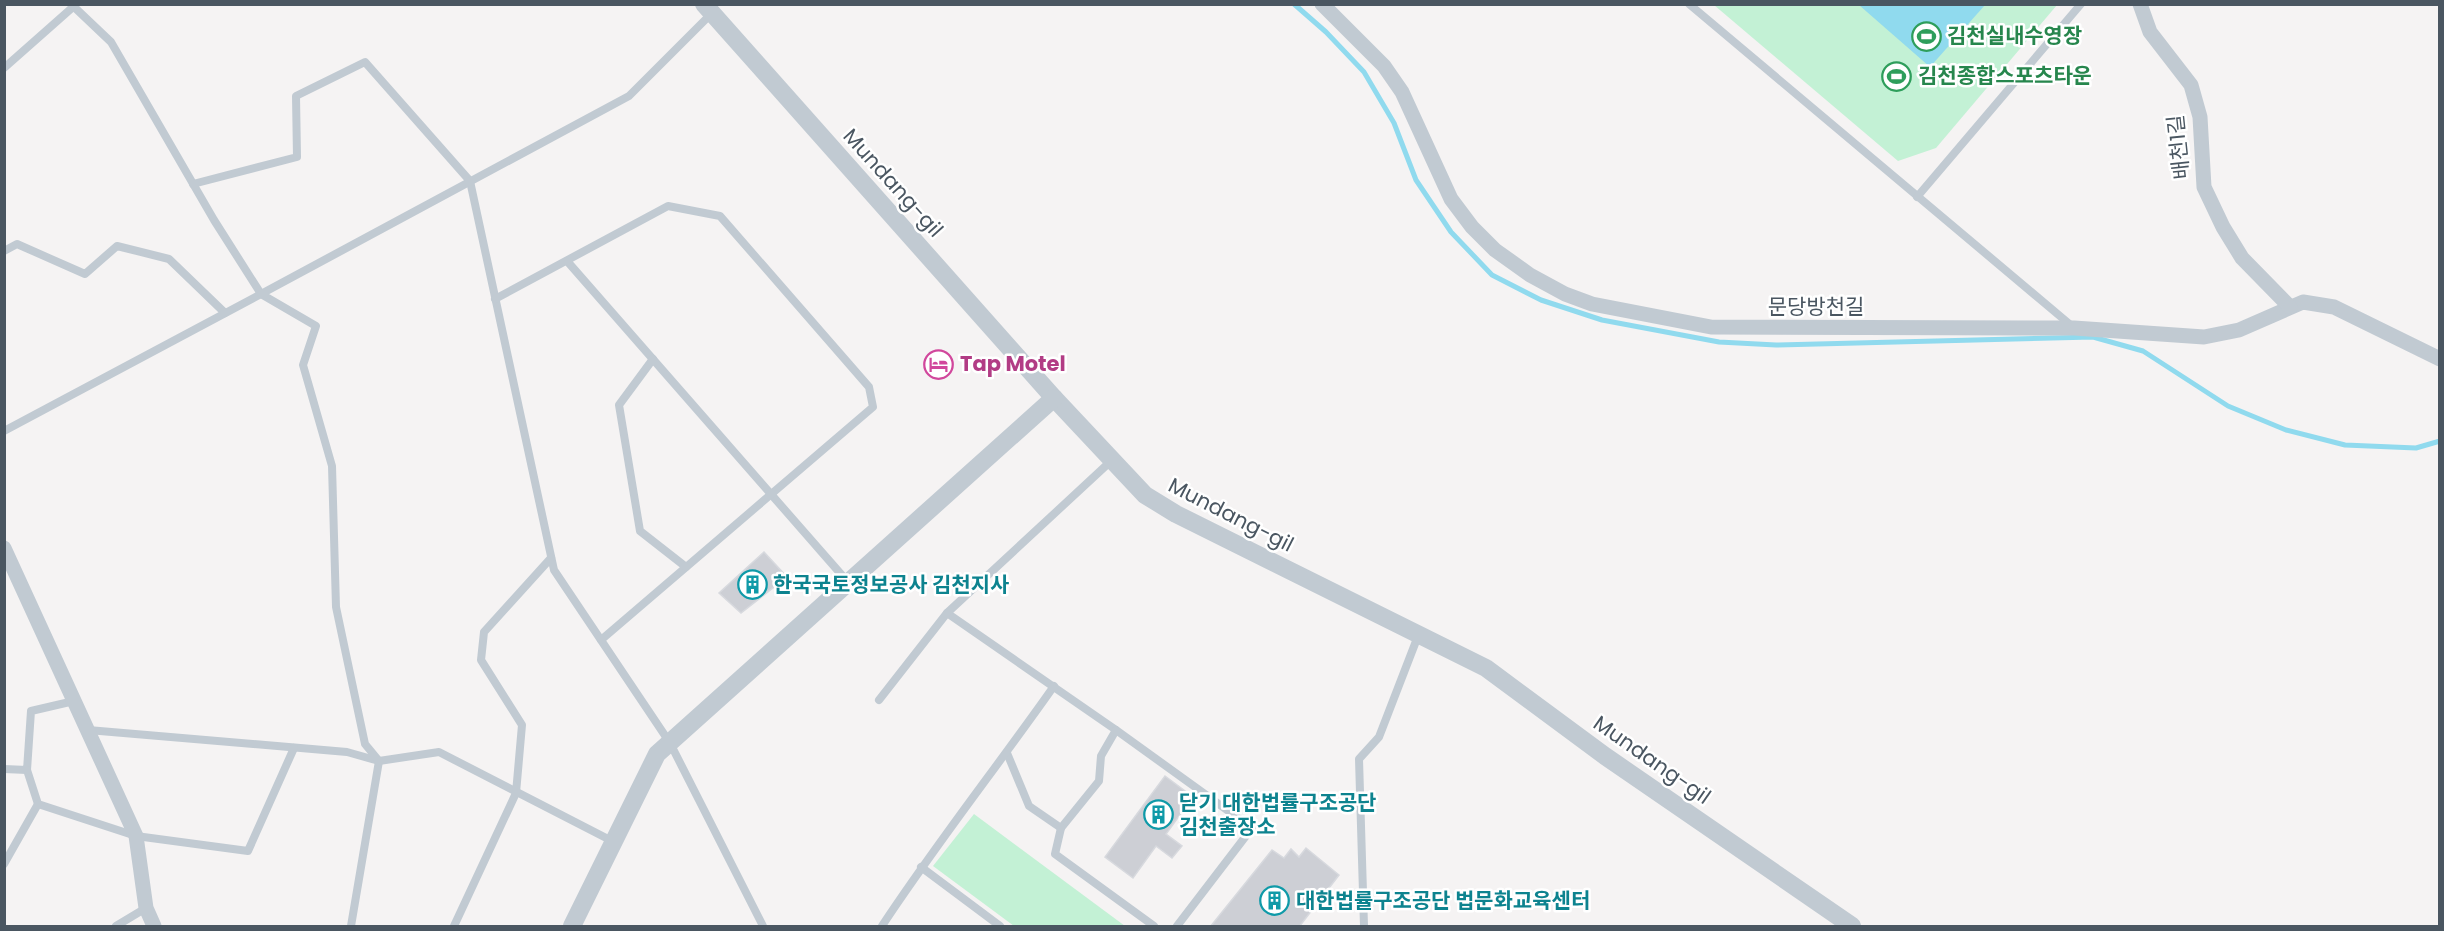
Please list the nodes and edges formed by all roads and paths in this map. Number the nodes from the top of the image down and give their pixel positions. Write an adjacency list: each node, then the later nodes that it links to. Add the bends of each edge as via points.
1 (1322, 4): 17 (street, 문당방천길, via 1359,39 1396,83 1451,199 1472,227 1495,250 1565,294 1711,327)
2 (1689, 4): 10 (lane)
3 (2081, 4): 10 (lane)
4 (2140, 4): 15 (street, 배천1길, via 2150,32 2191,85 2200,117 2204,186 2223,227 2242,258)
5 (72, 6): 7 (lane); 9 (lane, via 111,42)
6 (708, 9): 8 (lane, via 629,96); 20 (street, Mundang-gil)
7 (4, 68)
8 (470, 181): 9 (lane, via 365,62 296,96 297,156); 13 (lane); 14 (lane)
9 (192, 183): 13 (lane)
10 (1917, 197): 17 (lane)
11 (4, 251): 16 (lane, via 17,244 85,274 117,246 170,258)
12 (567, 261): 14 (lane); 18 (lane); 23 (lane, via 668,206 720,216 869,387 873,407)
13 (261, 294): 16 (lane); 39 (lane, via 316,326 303,365 332,466 336,607 365,744)
14 (495, 299): 25 (lane)
15 (2290, 307): 17 (street, 문당방천길, via 2239,330 2204,337); 19 (street, 문당방천길, via 2303,302 2334,307)
16 (225, 313): 21 (lane)
17 (2074, 328)
18 (653, 359): 23 (lane); 26 (lane, via 619,405 640,531)
19 (2439, 359)
20 (1054, 398): 22 (street, Mundang-gil); 27 (street)
21 (4, 431)
22 (1112, 460): 28 (lane); 29 (street, Mundang-gil, via 1145,495 1176,514)
23 (771, 494): 26 (lane); 27 (lane)
24 (4, 548): 33 (street)
25 (551, 558): 30 (lane, via 554,570); 42 (lane, via 483,632 481,660 522,725)
26 (686, 567): 30 (lane)
27 (848, 583): 36 (street)
28 (947, 613): 31 (lane); 32 (lane)
29 (1418, 634): 61 (lane, via 1379,737 1359,759); 62 (street, Mundang-gil, via 1486,668 1605,756)
30 (601, 640): 36 (lane)
31 (1054, 686): 35 (lane); 38 (lane)
32 (879, 700)
33 (74, 701): 34 (street); 41 (lane, via 31,711)
34 (87, 730): 37 (lane); 45 (street)
35 (1116, 730): 44 (lane, via 1101,756 1099,782); 60 (lane, via 1252,828)
36 (670, 743): 46 (street, via 657,754); 56 (lane)
37 (294, 747): 39 (lane, via 347,752); 45 (lane, via 248,851)
38 (1007, 753): 44 (lane, via 1029,806); 49 (lane)
39 (379, 761): 42 (lane, via 439,752); 53 (lane)
40 (4, 769): 41 (lane)
41 (27, 770): 43 (lane)
42 (516, 793): 46 (lane); 54 (lane)
43 (38, 804): 45 (lane); 47 (lane)
44 (1061, 828): 59 (lane, via 1055,854)
45 (136, 836): 50 (street)
46 (614, 842): 55 (street)
47 (7, 856): 48 (lane)
48 (4, 864)
49 (921, 867): 57 (lane); 58 (lane)
50 (146, 908): 51 (lane); 52 (street)
51 (116, 927)
52 (154, 927)
53 (351, 927)
54 (454, 927)
55 (572, 927)
56 (763, 927)
57 (882, 927)
58 (1000, 927)
59 (1154, 927)
60 (1177, 927)
61 (1364, 927)
62 (1852, 927)

